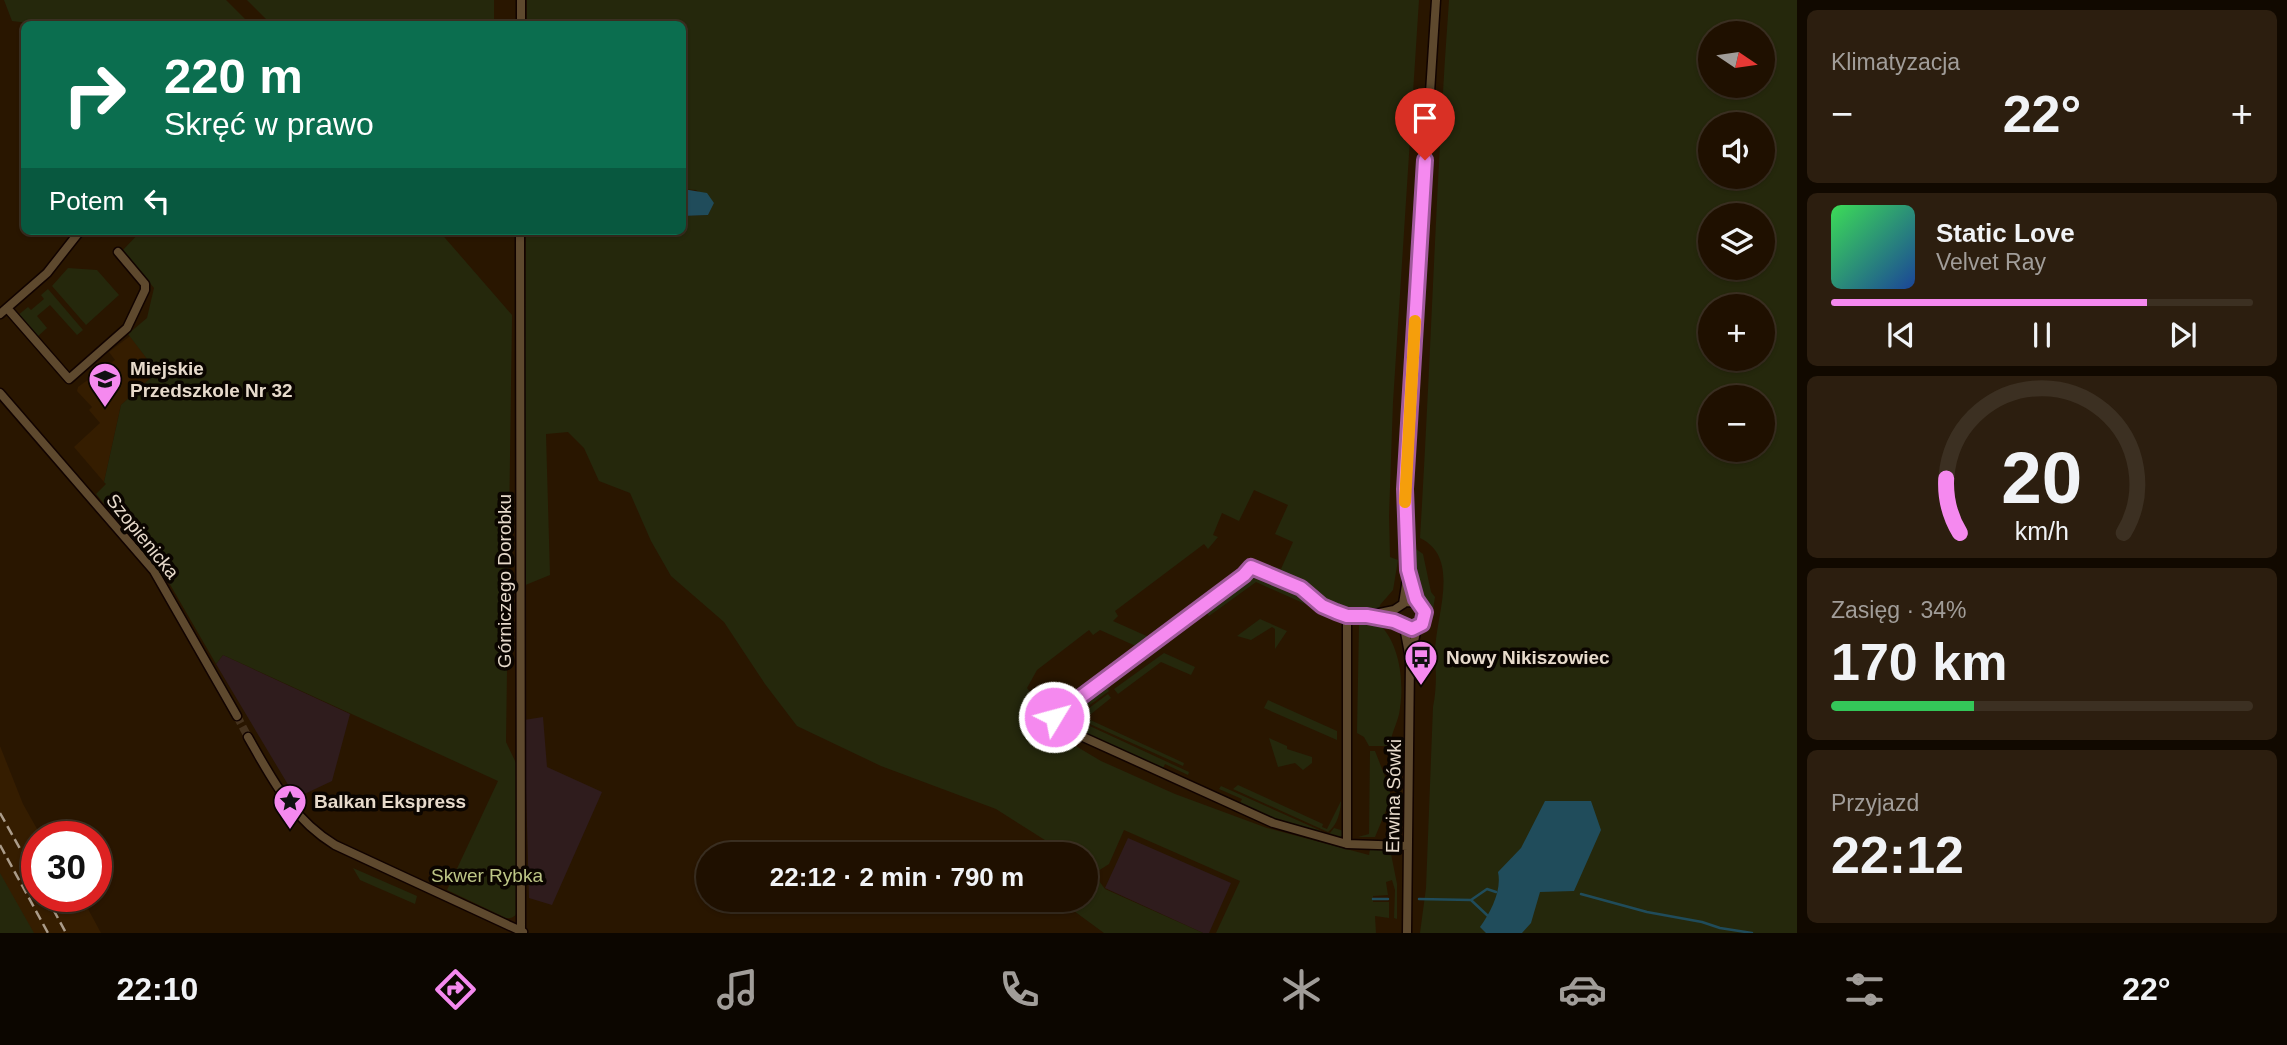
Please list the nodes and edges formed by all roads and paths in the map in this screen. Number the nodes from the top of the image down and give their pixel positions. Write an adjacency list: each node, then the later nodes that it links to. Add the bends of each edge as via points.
1 (521, 0): 3 (street)
2 (1436, 0): 9 (street, via 1405,467)
3 (521, 21)
4 (77, 235): 7 (street, via 47,273)
5 (520, 235): 21 (street, Górniczego Dorobku)
6 (118, 252): 7 (street, via 145,290 127,328 69,379)
7 (4, 311)
8 (0, 393): 17 (street, Szopienicka, via 154,571)
9 (1408, 570): 10 (street); 11 (street)
10 (1418, 603): 11 (street); 15 (street, via 1425,612)
11 (1401, 606): 13 (street); 14 (street, via 1397,618)
12 (1347, 616): 13 (street); 19 (street); 19 (street, via 1322,606 1301,588 1251,567 1054,717 1061,727 1273,823)
13 (1367, 616): 14 (street)
14 (1402, 626): 15 (street); 16 (street, Erwina Sówki)
15 (1419, 627): 16 (street, Erwina Sówki)
16 (1410, 660): 20 (street, Erwina Sówki)
17 (237, 716)
18 (248, 737): 21 (street, via 282,796 317,833)
19 (1347, 844): 20 (street)
20 (1408, 846): 22 (street, Erwina Sówki)
21 (523, 932)
22 (1407, 933)

